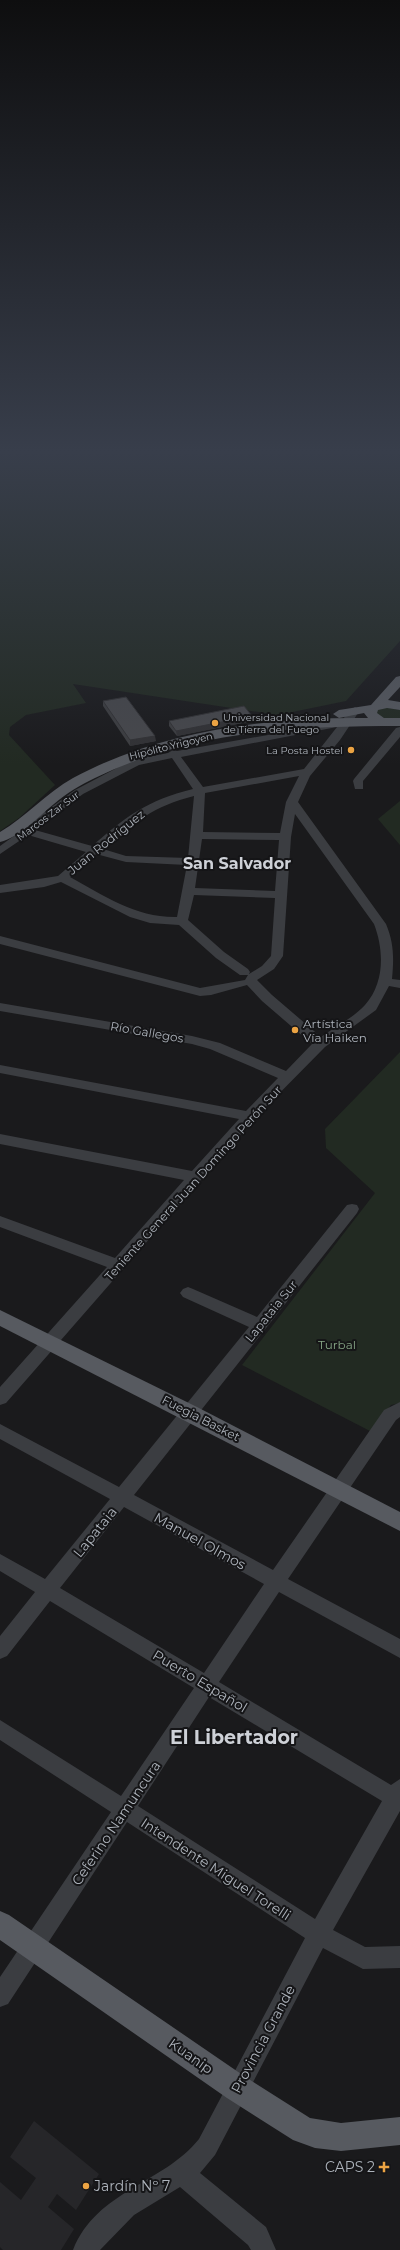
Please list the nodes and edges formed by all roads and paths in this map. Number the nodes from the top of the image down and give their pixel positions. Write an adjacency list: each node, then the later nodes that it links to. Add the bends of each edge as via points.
1 (400, 680): 2 (main road)
2 (375, 706): 3 (main road, Hipólito Yrigoyen); 4 (main road, Hipólito Yrigoyen); 6 (main road, via 370,714)
3 (400, 706)
4 (355, 710): 5 (street, via 349,716); 7 (main road, Hipólito Yrigoyen)
5 (348, 722): 6 (main road, Hipólito Yrigoyen); 7 (main road, Hipólito Yrigoyen); 11 (street)
6 (381, 722): 8 (main road, Hipólito Yrigoyen)
7 (293, 723): 9 (main road, Hipólito Yrigoyen)
8 (399, 725): 14 (street, via 358,781)
9 (254, 728): 10 (street); 17 (main road, Hipólito Yrigoyen, via 169,745 115,762 67,788)
10 (306, 730): 11 (street, Marcos Zar Sur); 12 (street, Marcos Zar Sur)
11 (334, 730): 13 (street)
12 (173, 754): 15 (street); 17 (street, Marcos Zar Sur, via 136,762 104,777)
13 (306, 772): 15 (street, Juan Rodríguez); 16 (street, via 296,788)
14 (359, 786)
15 (200, 791): 18 (street); 21 (street, Juan Rodríguez, via 173,797 144,810)
16 (292, 802): 19 (street); 31 (street, Teniente General Juan Domingo Perón Sur, via 380,924 386,939 388,956)
17 (22, 830): 20 (main road, Hipólito Yrigoyen); 21 (street); 22 (street, Marcos Zar Sur)
18 (197, 835): 19 (street); 23 (street)
19 (286, 837): 27 (street)
20 (0, 838)
21 (94, 850): 23 (street, via 126,859); 24 (street, Juan Rodríguez)
22 (0, 851)
23 (193, 862): 26 (street)
24 (62, 878): 25 (street, Juan Rodríguez); 28 (street, via 132,916 158,922)
25 (0, 889)
26 (189, 891): 27 (street); 28 (street)
27 (281, 895): 30 (street, via 277,956 267,969)
28 (182, 922): 30 (street)
29 (0, 940): 30 (street, via 200,992 211,991)
30 (244, 978): 34 (street)
31 (385, 982): 32 (street); 34 (street, Teniente General Juan Domingo Perón Sur, via 371,1007)
32 (400, 984)
33 (0, 1007): 36 (street, Río Gallegos, via 192,1040 215,1046)
34 (320, 1044): 36 (street, Teniente General Juan Domingo Perón Sur)
35 (0, 1069): 37 (street)
36 (288, 1077): 37 (street, Teniente General Juan Domingo Perón Sur)
37 (249, 1116): 39 (street, Teniente General Juan Domingo Perón Sur)
38 (0, 1139): 39 (street)
39 (195, 1177): 42 (street, Teniente General Juan Domingo Perón Sur)
40 (352, 1209): 45 (street, Lapataia Sur)
41 (0, 1221): 42 (street)
42 (119, 1265): 46 (street, Teniente General Juan Domingo Perón Sur)
43 (188, 1293): 45 (street)
44 (0, 1317): 46 (main road, Fuegia Basket)
45 (260, 1325): 48 (street, Lapataia Sur)
46 (50, 1343): 47 (street, Teniente General Juan Domingo Perón Sur); 48 (main road, Fuegia Basket)
47 (0, 1398)
48 (190, 1412): 51 (main road, Fuegia Basket); 52 (street, Lapataia)
49 (395, 1412): 51 (street, Ceferino Namuncura)
50 (0, 1431): 52 (street, Manuel Olmos)
51 (339, 1491): 53 (main road, Fuegia Basket); 55 (street, Ceferino Namuncura)
52 (122, 1498): 55 (street, Manuel Olmos); 56 (street, Lapataia)
53 (400, 1522)
54 (0, 1562): 56 (street, Puerto Español)
55 (275, 1582): 57 (street, Manuel Olmos); 59 (street, Ceferino Namuncura)
56 (48, 1590): 58 (street, Lapataia); 59 (street, Puerto Español)
57 (400, 1649)
58 (0, 1650)
59 (207, 1685): 61 (street, Puerto Español); 62 (street, Ceferino Namuncura)
60 (0, 1729): 62 (street, Intendente Miguel Torelli)
61 (398, 1796): 64 (street, Provincia Grande)
62 (125, 1810): 64 (street, Intendente Miguel Torelli); 65 (street, Ceferino Namuncura)
63 (0, 1924): 65 (main road, Kuanip)
64 (319, 1934): 66 (street, Intendente Miguel Torelli, via 363,1958); 68 (street, Provincia Grande)
65 (33, 1946): 67 (street, Ceferino Namuncura); 68 (main road, Kuanip)
66 (400, 1957)
67 (0, 1996)
68 (237, 2088): 69 (main road, Kuanip, via 288,2122 315,2134 341,2137); 70 (street, Provincia Grande, via 207,2147 198,2161)
69 (400, 2131)
70 (182, 2174): 71 (street, Provincia Grande, via 141,2195 119,2211); 72 (street, via 256,2236)
71 (85, 2250)
72 (264, 2250)

